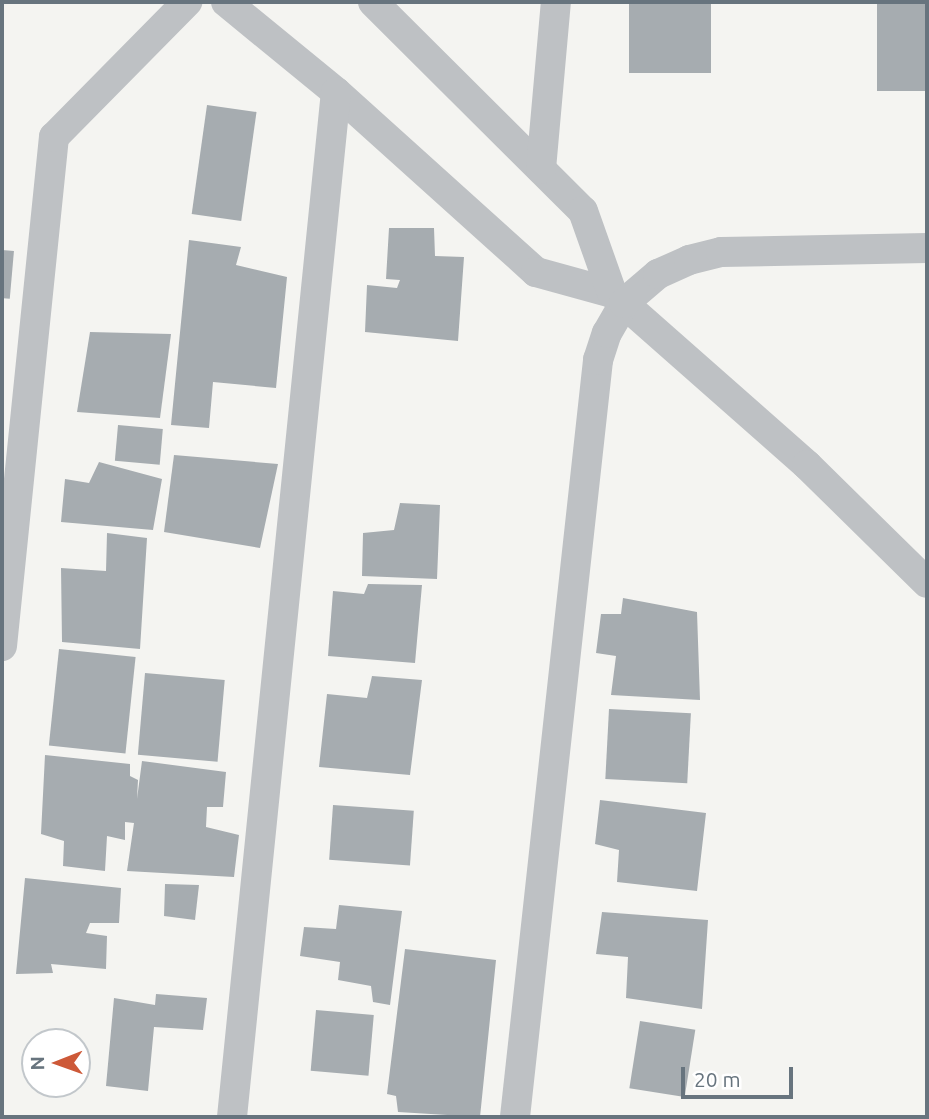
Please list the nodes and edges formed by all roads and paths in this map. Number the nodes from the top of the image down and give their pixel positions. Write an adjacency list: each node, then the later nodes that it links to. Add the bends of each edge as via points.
1 (187, 2): 10 (street, via 54,137)
2 (226, 2): 5 (street)
3 (373, 2): 6 (street)
4 (556, 2): 6 (street)
5 (336, 92): 8 (street, via 536,272); 11 (street)
6 (541, 169): 8 (street, via 583,211)
7 (927, 248): 8 (street, via 721,252 689,260)
8 (618, 298): 9 (street, via 807,465); 12 (street, via 598,360)
9 (927, 583)
10 (2, 646)
11 (232, 1117)
12 (515, 1117)

